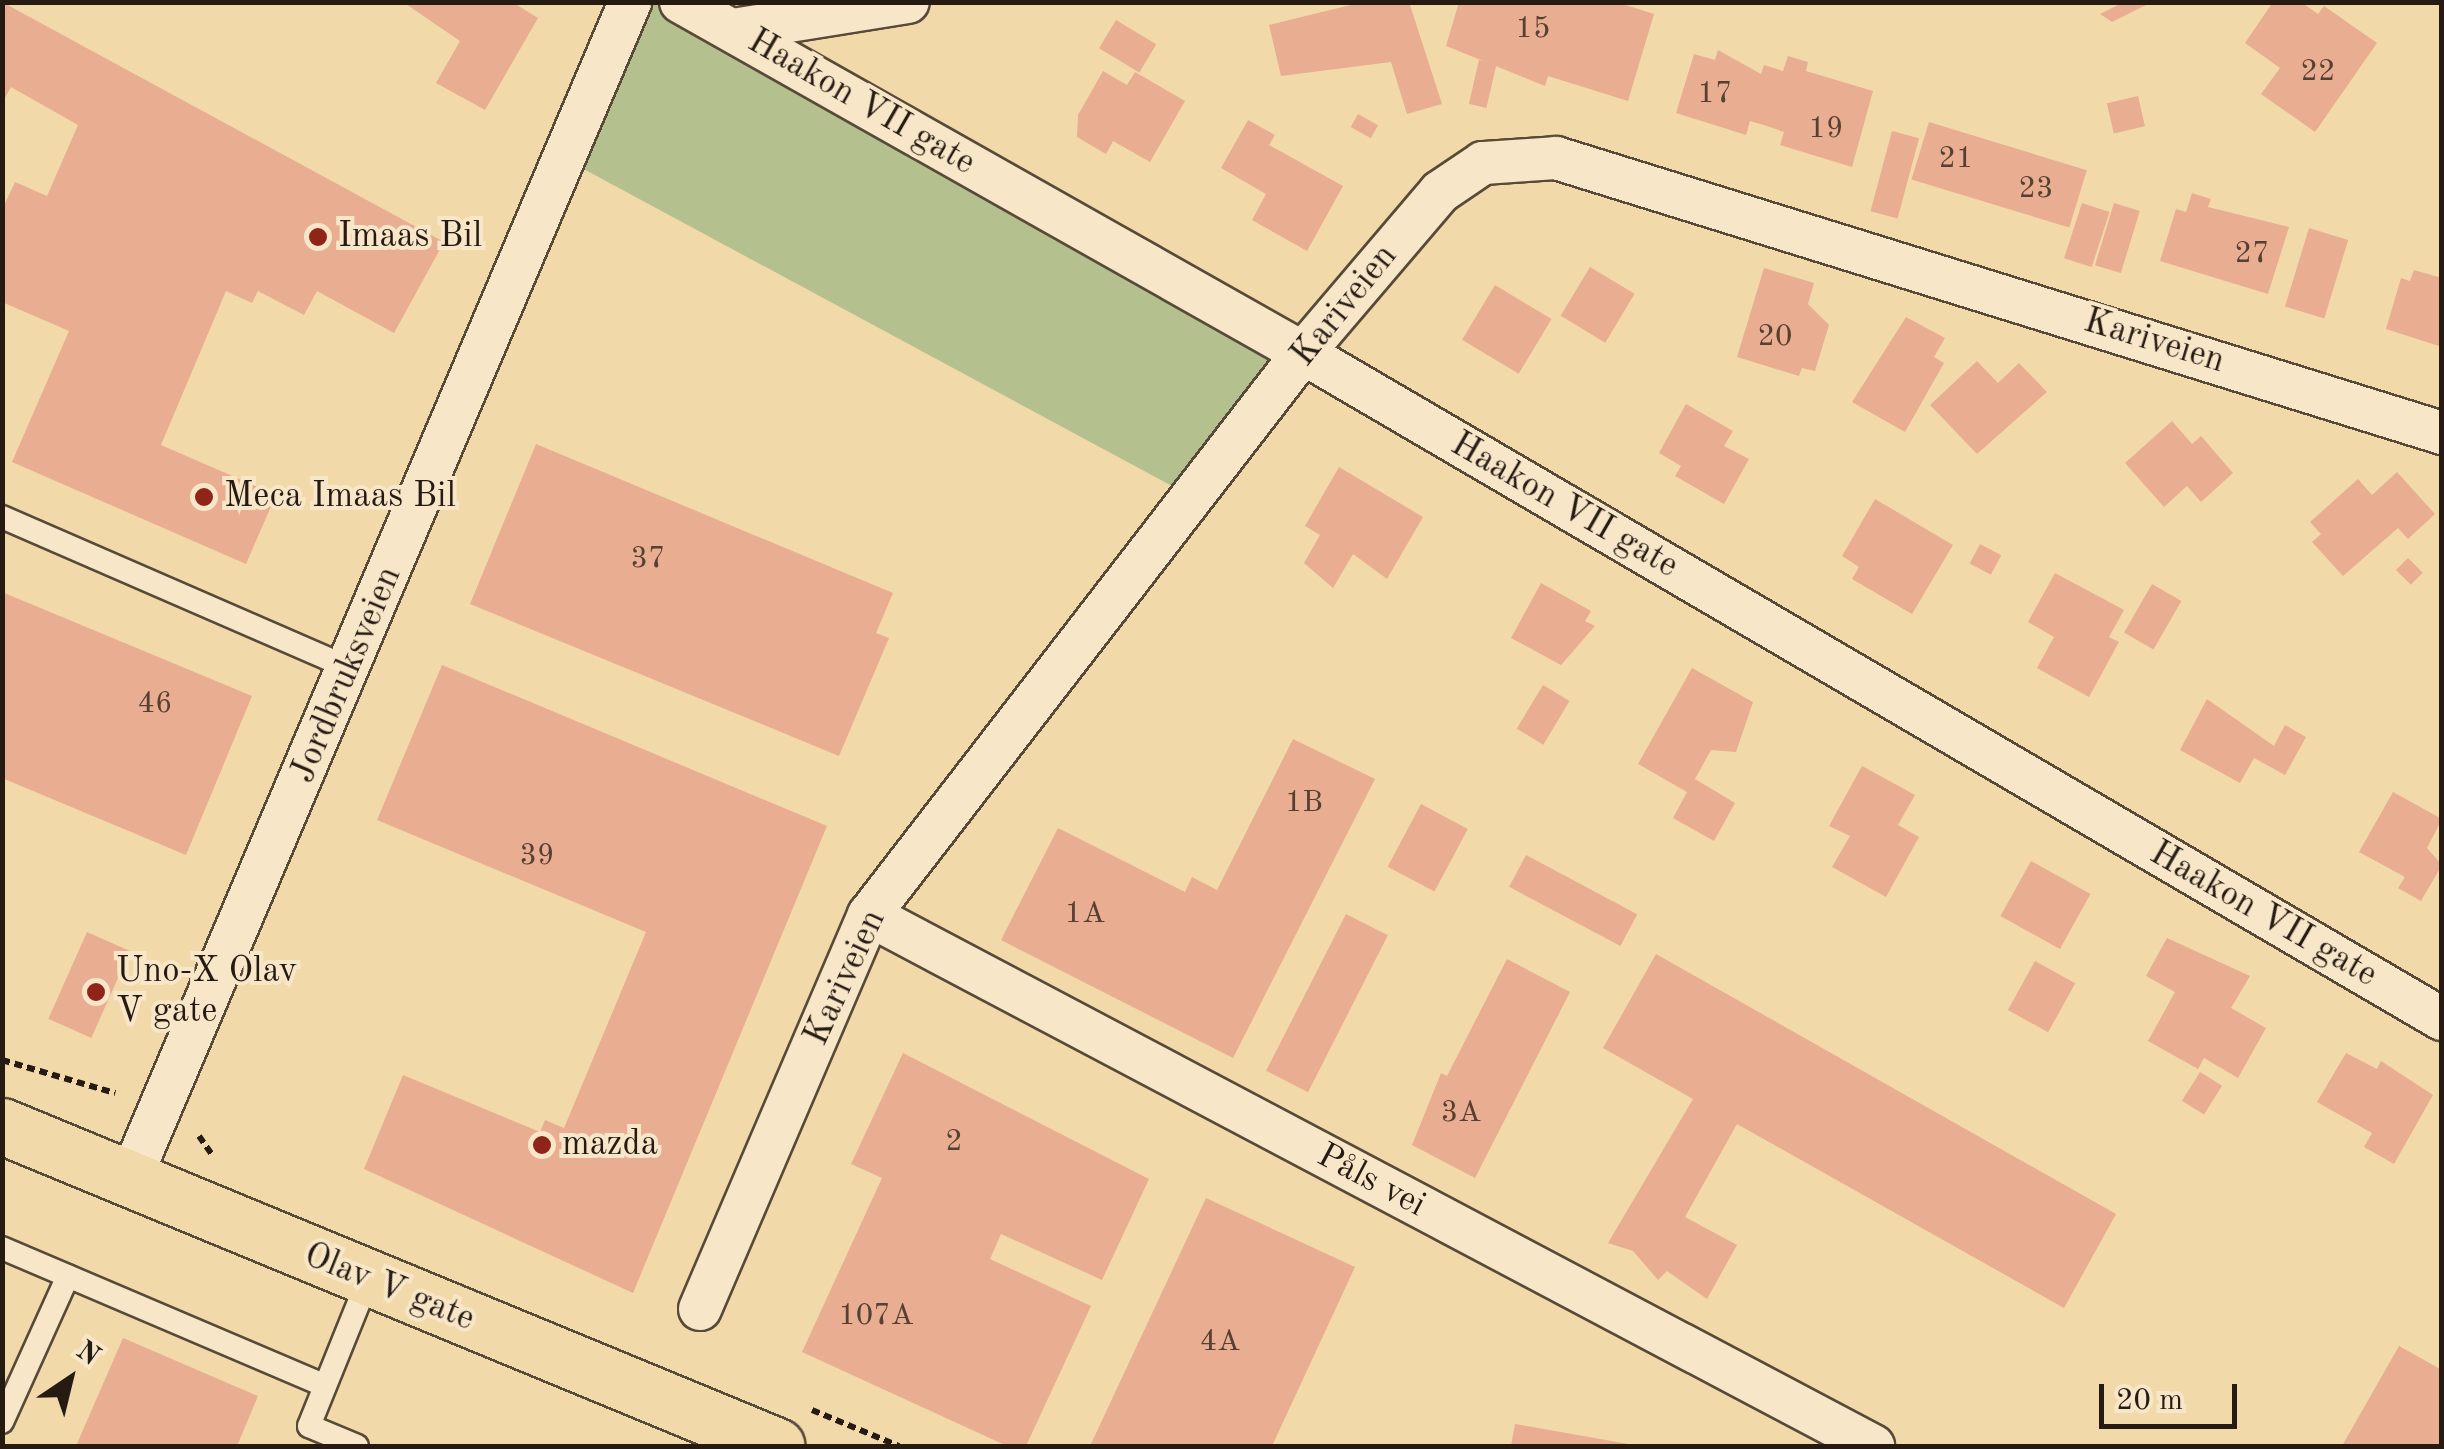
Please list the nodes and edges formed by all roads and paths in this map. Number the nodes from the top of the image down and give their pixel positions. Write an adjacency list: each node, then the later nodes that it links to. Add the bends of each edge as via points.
1 (630, 2): 8 (street, Jordbruksveien)
2 (681, 2): 4 (street, Haakon VII gate)
3 (908, 2): 4 (street)
4 (733, 30): 5 (street, Haakon VII gate)
5 (1303, 354): 6 (street, Kariveien, via 1440,192 1483,163 1517,154 1556,158); 9 (street, Kariveien); 10 (street, Haakon VII gate)
6 (2442, 433)
7 (2, 518): 8 (lane)
8 (350, 668): 14 (street, Jordbruksveien)
9 (869, 916): 18 (street, Kariveien); 24 (street, Påls vei)
10 (2442, 1019)
11 (2, 1060): 12 (path)
12 (115, 1093)
13 (2, 1126): 14 (highway, Olav V gate)
14 (130, 1179): 17 (highway, Olav V gate)
15 (2, 1248): 16 (lane)
16 (68, 1276): 19 (lane); 20 (lane)
17 (368, 1280): 19 (lane); 22 (highway, Olav V gate)
18 (700, 1309)
19 (325, 1386): 21 (lane)
20 (2, 1422)
21 (305, 1436): 23 (lane)
22 (758, 1443)
23 (357, 1446)
24 (1873, 1446)

